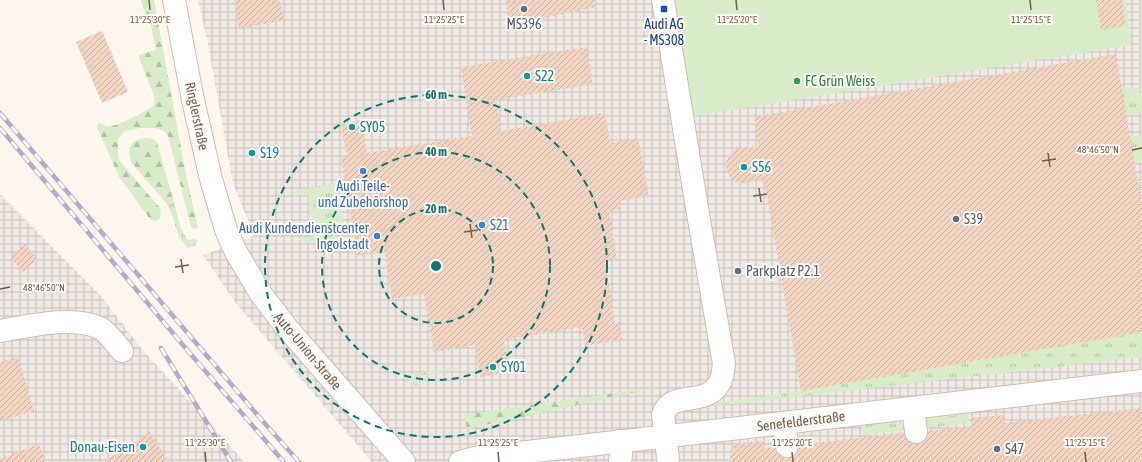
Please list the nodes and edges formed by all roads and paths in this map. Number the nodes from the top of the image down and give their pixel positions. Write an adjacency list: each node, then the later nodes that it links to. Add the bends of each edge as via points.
1 (174, 0): 3 (street, Ringlerstraße, via 210,179)
2 (663, 0): 10 (street, via 724,364 718,385 710,393 702,397 675,400 668,405 663,415)
3 (226, 230): 14 (street, Auto-Union-Straße, via 261,294 287,328)
4 (0, 331): 5 (street, via 57,322 82,323 101,329)
5 (122, 350)
6 (1142, 381): 7 (street, Senefelderstraße)
7 (913, 408): 8 (street, Senefelderstraße); 9 (street)
8 (784, 423): 10 (street, Senefelderstraße); 11 (street)
9 (916, 432)
10 (665, 436): 12 (street, Senefelderstraße); 13 (street)
11 (787, 446)
12 (620, 456): 15 (street, Senefelderstraße, via 474,458)
13 (668, 458)
14 (404, 462)
15 (460, 462)

